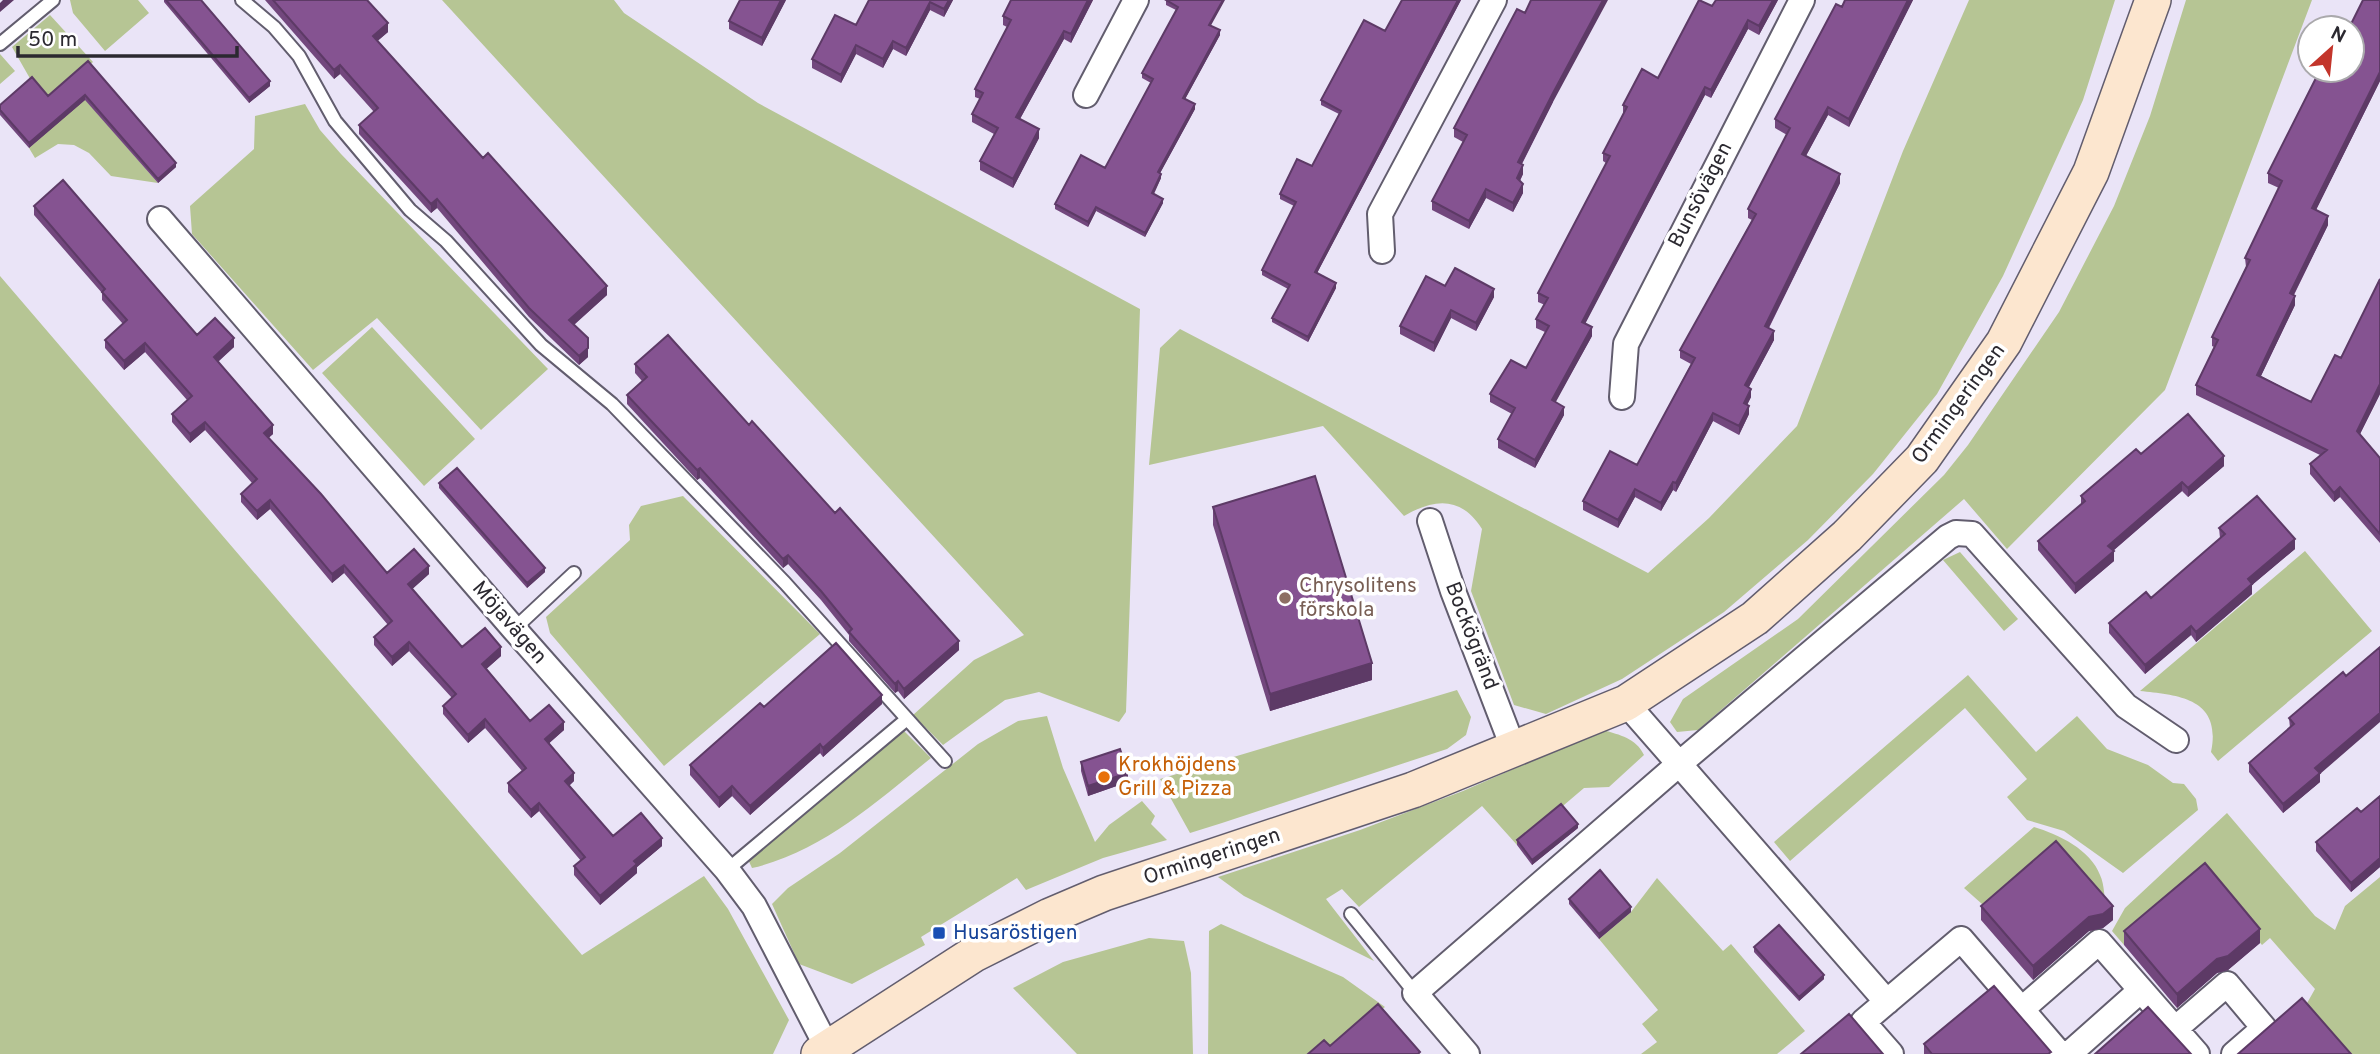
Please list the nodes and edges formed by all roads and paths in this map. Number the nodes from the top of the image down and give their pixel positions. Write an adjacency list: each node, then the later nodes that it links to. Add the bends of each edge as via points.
1 (53, 0): 7 (lane)
2 (242, 0): 16 (lane, via 299,56 335,121 410,210 446,241 541,345 612,404 785,583)
3 (1136, 0): 8 (street)
4 (1494, 0): 10 (street, via 1380,214)
5 (1802, 0): 11 (street, Bunsövägen, via 1626,344)
6 (2153, 0): 15 (street, Ormingeringen, via 2117,107 2059,239 2004,342 1922,459 1847,536 1755,618)
7 (0, 44)
8 (1086, 96)
9 (160, 219): 14 (street, Möjavägen)
10 (1382, 251)
11 (1622, 397)
12 (1430, 521): 18 (street, Bockögränd)
13 (574, 573): 14 (lane)
14 (514, 629): 21 (street, Möjavägen)
15 (1626, 703): 18 (street, Ormingeringen); 20 (street)
16 (907, 719): 19 (lane); 21 (lane)
17 (2176, 740): 20 (street, via 2126,706 1972,534 1965,533 1942,541)
18 (1514, 750): 28 (street, Ormingeringen, via 1413,790 1104,893 974,954)
19 (945, 761)
20 (1679, 764): 24 (street); 25 (street)
21 (727, 870): 28 (street, Möjavägen, via 754,906)
22 (1351, 914): 24 (lane)
23 (2141, 990): 26 (street, via 2099,942); 27 (street); 32 (street)
24 (1415, 993): 29 (street)
25 (1887, 1002): 26 (street, via 1961,939); 30 (street, via 1863,1021)
26 (2022, 1009): 31 (street)
27 (2175, 1029): 33 (street); 34 (street, via 2227,984 2264,1028)
28 (833, 1049)
29 (1467, 1054)
30 (1891, 1054)
31 (2060, 1054)
32 (2069, 1054)
33 (2197, 1054)
34 (2234, 1054)

